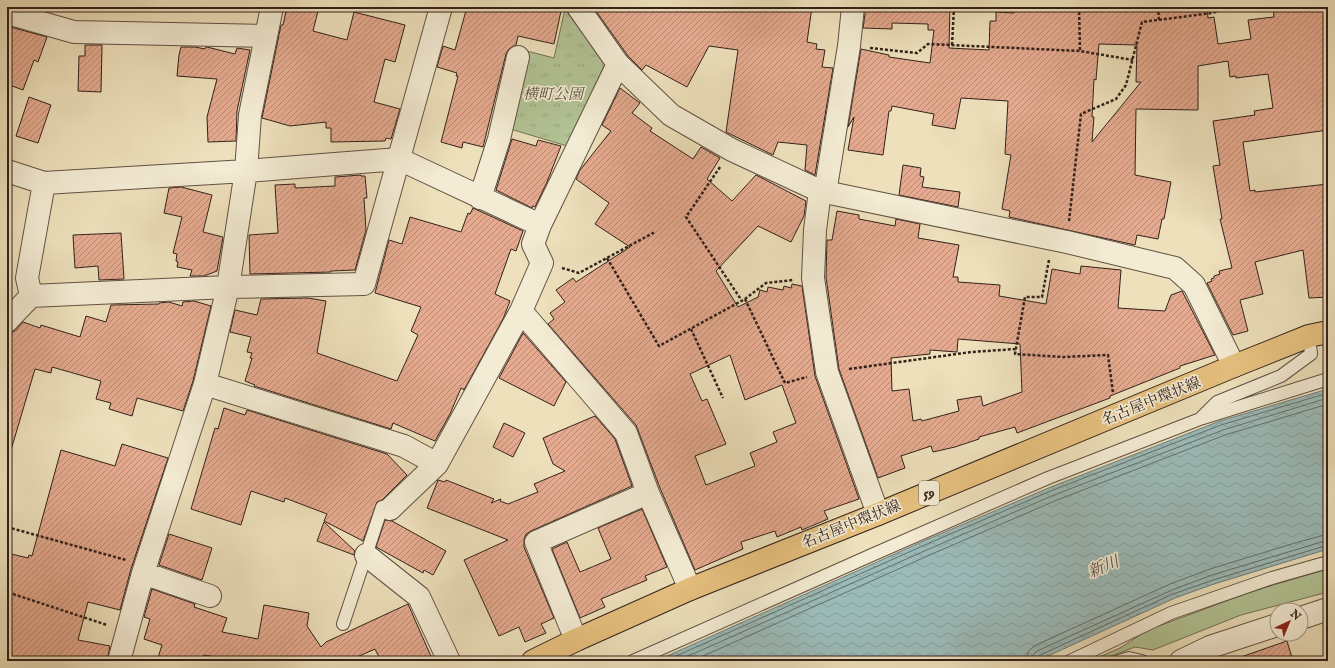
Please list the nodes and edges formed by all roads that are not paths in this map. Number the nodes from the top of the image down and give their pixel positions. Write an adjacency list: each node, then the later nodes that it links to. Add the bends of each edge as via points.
1 (272, 7): 6 (street)
2 (441, 7): 9 (street)
3 (578, 7): 8 (street)
4 (853, 7): 13 (street, via 849,46)
5 (7, 13): 6 (street, via 74,32)
6 (265, 36): 11 (street, via 250,115)
7 (518, 57): 14 (street, via 499,139)
8 (618, 64): 13 (street, via 671,115 732,150); 15 (street)
9 (399, 159): 11 (street); 14 (street); 16 (street, via 364,284)
10 (7, 171): 12 (street)
11 (246, 171): 12 (street); 16 (street)
12 (44, 183): 17 (street, via 27,278)
13 (822, 192): 21 (street, via 1060,241 1176,268 1194,285); 28 (street, via 815,230 813,278 827,372)
14 (480, 198): 15 (street)
15 (540, 225): 18 (street, via 533,244 542,263)
16 (228, 288): 17 (street); 23 (street)
17 (31, 296): 19 (street)
18 (521, 310): 25 (street); 26 (street, via 626,433)
19 (7, 321)
20 (1319, 334): 21 (main road, 名古屋中環状線 / 59); 24 (lane, via 1311,354 1281,376 1217,402)
21 (1234, 366): 28 (main road, 名古屋中環状線 / 59)
22 (1328, 379): 24 (lane)
23 (205, 384): 25 (street, via 404,446); 31 (street)
24 (1200, 419): 43 (lane, via 1041,481)
25 (437, 464): 27 (street)
26 (648, 494): 32 (street); 38 (street, via 536,542)
27 (390, 509): 29 (lane, via 382,507)
28 (878, 514): 32 (main road, 名古屋中環状線 / 59)
29 (366, 555): 36 (lane); 41 (street, via 419,597)
30 (1328, 562): 44 (lane, via 1272,578 1172,613)
31 (144, 569): 33 (street); 40 (street)
32 (690, 590): 38 (main road, 名古屋中環状線 / 59)
33 (210, 596)
34 (1328, 609): 35 (street)
35 (1309, 615)
36 (343, 624)
37 (1269, 629): 39 (street)
38 (576, 640): 42 (main road, 名古屋中環状線 / 59)
39 (1211, 654): 47 (street)
40 (119, 661)
41 (449, 661)
42 (533, 661)
43 (633, 661)
44 (1070, 661)
45 (1119, 661): 46 (lane, via 1129,658)
46 (1142, 661)
47 (1181, 661)

